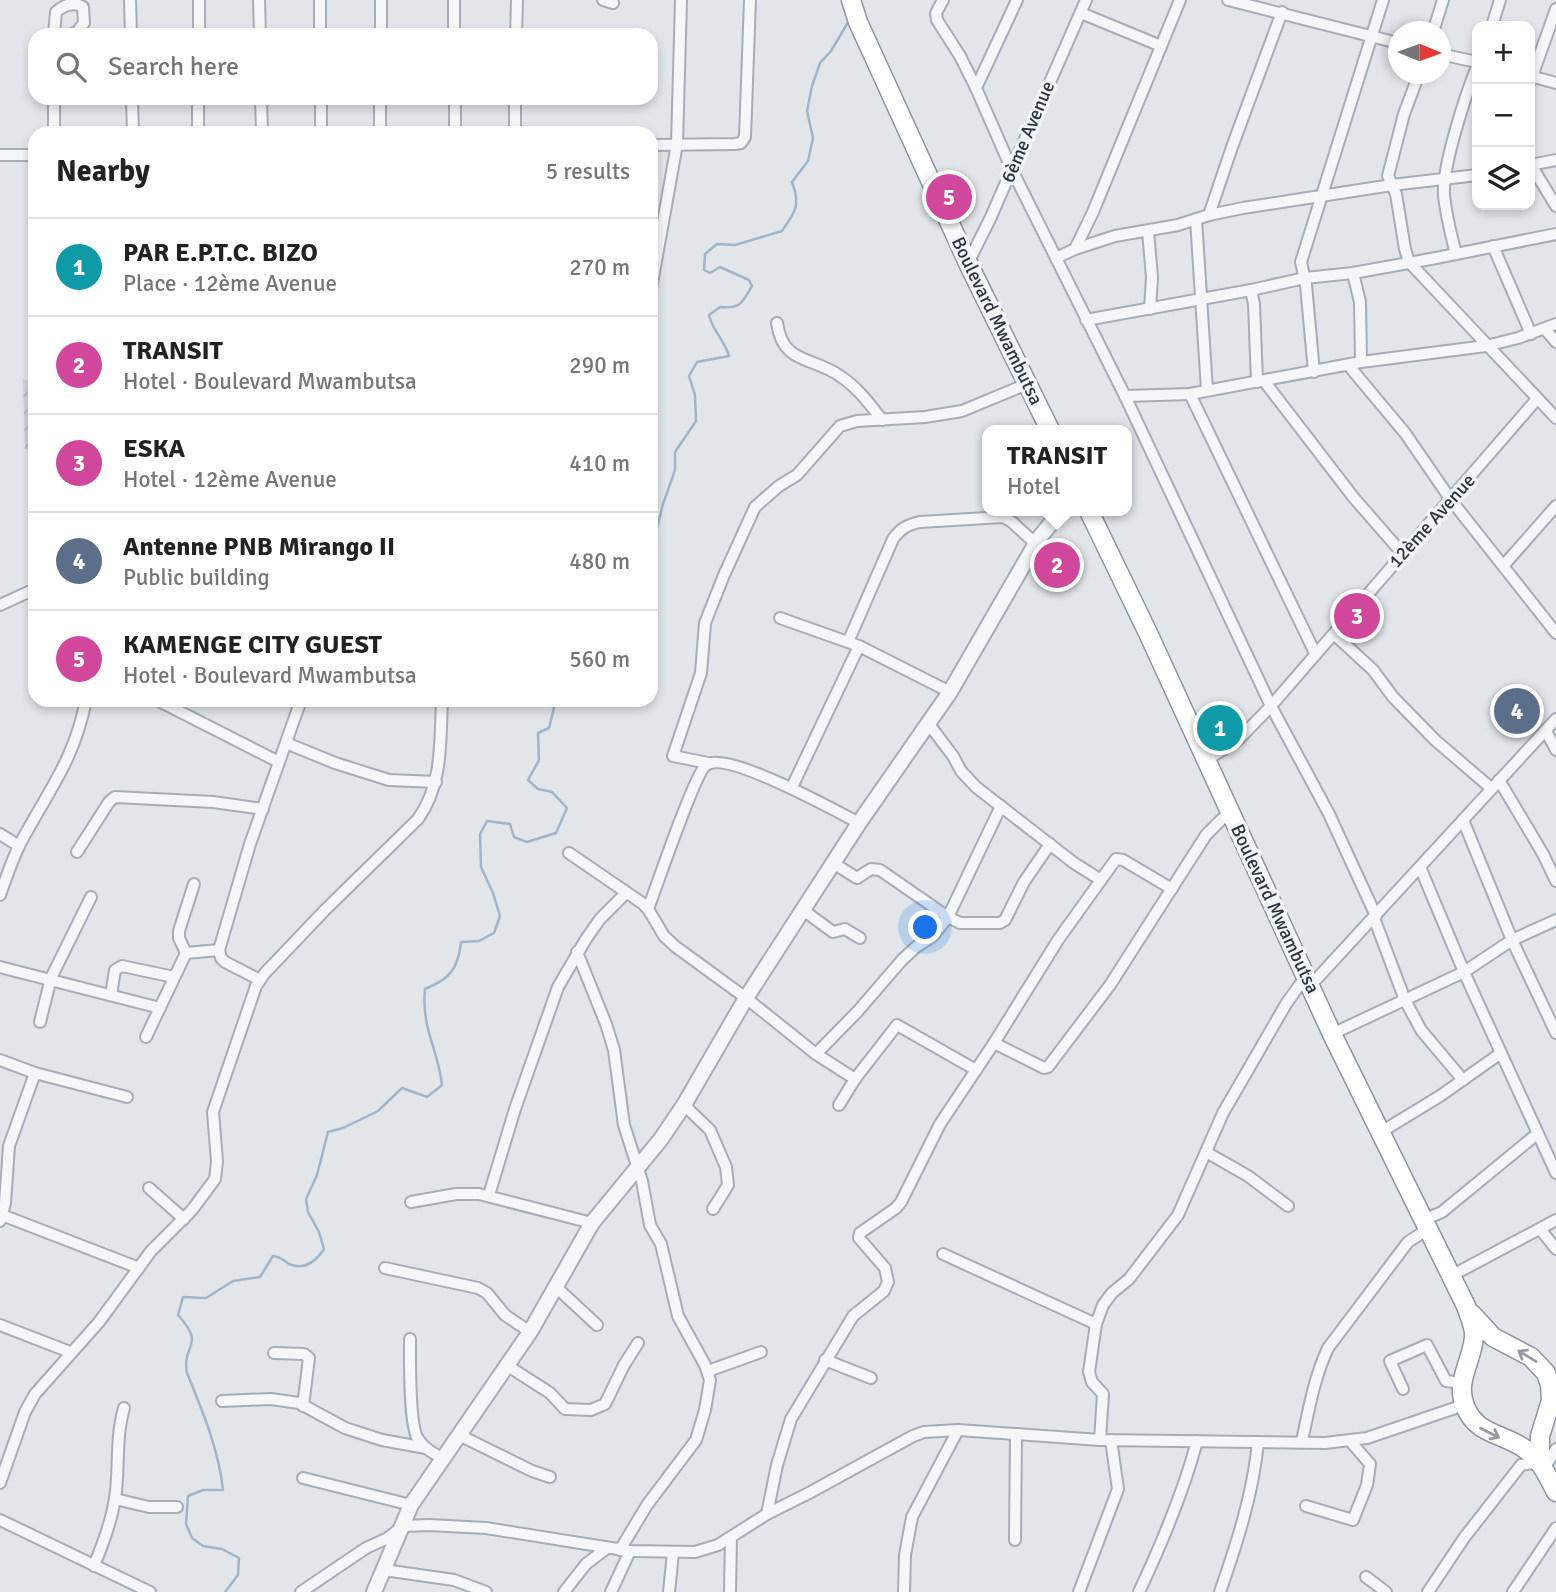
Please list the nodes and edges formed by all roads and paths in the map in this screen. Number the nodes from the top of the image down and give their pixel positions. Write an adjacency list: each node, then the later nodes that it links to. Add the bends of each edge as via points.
1 (130, 0): 28 (street)
2 (199, 0): 29 (street)
3 (259, 0): 30 (street)
4 (320, 0): 31 (street)
5 (381, 0): 32 (street)
6 (454, 0): 33 (street)
7 (517, 0): 34 (street)
8 (681, 0): 62 (street)
9 (750, 0): 62 (street, via 745,137 735,144)
10 (842, 0): 25 (highway, Boulevard Mwambutsa)
11 (851, 0): 25 (highway, Boulevard Mwambutsa)
12 (943, 0): 45 (street, via 937,20)
13 (1017, 0): 45 (street)
14 (1086, 0): 22 (street, 6ème Avenue)
15 (1180, 0): 37 (street)
16 (1228, 0): 21 (street)
17 (1383, 0): 35 (street)
18 (1443, 0): 23 (street)
19 (1500, 0): 24 (street)
20 (1556, 9): 40 (street)
21 (1282, 12): 35 (street); 75 (street)
22 (1081, 13): 37 (street); 68 (street, 6ème Avenue)
23 (1436, 21)
24 (1494, 21)
25 (858, 22): 85 (highway, Boulevard Mwambutsa)
26 (55, 28): 27 (street, via 56,12 69,4 83,7 85,23)
27 (81, 28)
28 (131, 28)
29 (199, 28)
30 (260, 28)
31 (320, 28)
32 (381, 28)
33 (454, 28)
34 (516, 28)
35 (1372, 37): 36 (street); 73 (street)
36 (1388, 41)
37 (1161, 46): 80 (street)
38 (1451, 57): 39 (street)
39 (1472, 64)
40 (1535, 67)
41 (1535, 79): 43 (street)
42 (1472, 80): 71 (street)
43 (1556, 83)
44 (1415, 84): 72 (street, via 1388,176)
45 (976, 88): 68 (street)
46 (54, 105): 54 (street)
47 (132, 105): 55 (street)
48 (198, 105): 56 (street)
49 (261, 105): 57 (street)
50 (321, 105): 58 (street)
51 (380, 105): 59 (street)
52 (455, 105): 60 (street)
53 (515, 105): 61 (street)
54 (54, 126)
55 (133, 126)
56 (198, 126)
57 (262, 126)
58 (321, 126)
59 (380, 126)
60 (455, 126)
61 (515, 126)
62 (677, 144): 63 (street); 81 (street)
63 (658, 145)
64 (0, 155): 65 (street)
65 (28, 155)
66 (1555, 159): 67 (street)
67 (1535, 164)
68 (1012, 170): 83 (street); 85 (street, 6ème Avenue)
69 (1535, 173): 74 (street)
70 (1472, 176): 71 (street)
71 (1445, 179): 72 (street); 82 (street)
72 (1392, 185): 73 (street); 84 (street)
73 (1322, 197): 75 (street); 87 (street, via 1301,262)
74 (1556, 206)
75 (1209, 215): 76 (street)
76 (1196, 219): 77 (street); 89 (street)
77 (1148, 230): 80 (street); 90 (street)
78 (1556, 234): 79 (street)
79 (1493, 246): 82 (street); 94 (street)
80 (1075, 249): 83 (street)
81 (658, 250)
82 (1456, 254): 84 (street)
83 (1056, 258): 91 (street)
84 (1409, 262): 86 (street); 96 (street)
85 (968, 263): 101 (highway, Boulevard Mwambutsa)
86 (1353, 273): 87 (street); 97 (street, via 1360,302)
87 (1305, 278): 88 (street); 99 (street)
88 (1251, 290): 89 (street); 100 (street)
89 (1201, 300): 90 (street); 102 (street)
90 (1150, 309): 91 (street)
91 (1086, 320): 104 (street)
92 (777, 323): 107 (street, via 782,344 791,353 849,382)
93 (1551, 326): 94 (street); 95 (street)
94 (1531, 334): 96 (street)
95 (1556, 342)
96 (1486, 346): 97 (street); 105 (street)
97 (1361, 362): 98 (street)
98 (1349, 366): 99 (street); 109 (street, via 1405,433)
99 (1314, 372): 100 (street)
100 (1261, 381): 102 (street); 114 (street)
101 (1027, 384): 107 (street, via 962,411); 108 (highway, Boulevard Mwambutsa)
102 (1207, 390): 103 (street)
103 (1190, 394): 104 (street); 122 (street)
104 (1125, 396): 124 (street)
105 (1537, 399): 106 (street); 109 (street, 12ème Avenue)
106 (1556, 418)
107 (882, 420): 136 (street, via 840,426 797,475 755,507 705,623 701,673 673,756)
108 (1048, 425)
109 (1451, 500): 114 (street, 12ème Avenue); 115 (street)
110 (1556, 506): 115 (street)
111 (1057, 516): 113 (street)
112 (1091, 516): 134 (highway, Boulevard Mwambutsa)
113 (1036, 544): 121 (street, via 1003,517 908,525 893,539); 123 (street)
114 (1402, 553): 120 (street, 12ème Avenue)
115 (1504, 565): 119 (street)
116 (28, 592): 117 (street)
117 (0, 605)
118 (780, 618): 121 (street)
119 (1556, 633)
120 (1334, 634): 122 (street, 12ème Avenue); 138 (street, via 1435,740)
121 (853, 644): 123 (street); 139 (street)
122 (1315, 653): 124 (street, 12ème Avenue)
123 (950, 692): 130 (street)
124 (1271, 706): 134 (street, 12ème Avenue, via 1239,739); 162 (street, via 1329,814)
125 (85, 707): 147 (street, via 70,755)
126 (171, 707): 135 (street)
127 (299, 707): 132 (street)
128 (441, 707): 137 (street)
129 (1556, 719): 131 (street)
130 (928, 723): 140 (street, via 961,771); 144 (street)
131 (1546, 731): 133 (street); 138 (street)
132 (286, 743): 135 (street); 137 (street, via 389,780)
133 (1556, 750)
134 (1207, 761): 142 (highway, Boulevard Mwambutsa)
135 (279, 762): 141 (street)
136 (708, 763): 139 (street, via 735,766); 159 (street, via 691,794)
137 (436, 782): 173 (street, via 418,819)
138 (1495, 784): 143 (street); 153 (street)
139 (792, 787): 144 (street)
140 (1001, 806): 146 (street); 161 (street)
141 (263, 808): 148 (street, via 115,797); 166 (street)
142 (1230, 811): 155 (street, via 1206,835); 174 (highway, Boulevard Mwambutsa)
143 (1463, 820): 151 (street); 165 (street)
144 (859, 823): 150 (street)
145 (0, 834): 147 (street)
146 (1050, 844): 152 (street); 161 (street, via 1003,923 960,923)
147 (19, 846): 157 (street)
148 (77, 852)
149 (569, 853): 156 (street)
150 (833, 863): 160 (street); 161 (street, via 857,878 872,869 880,870)
151 (1420, 867): 162 (street); 170 (street)
152 (1101, 880): 155 (street, via 1119,858); 183 (street)
153 (1556, 881)
154 (194, 884): 168 (street, via 179,931)
155 (1172, 889): 183 (street, via 1110,985 1046,1069)
156 (626, 893): 159 (street); 167 (street)
157 (0, 895)
158 (91, 897): 172 (street)
159 (648, 909): 176 (street, via 676,947)
160 (803, 910): 164 (street, via 833,932 845,929); 176 (street)
161 (948, 917): 185 (street, via 933,936 902,960)
162 (1375, 917): 174 (street); 177 (street)
163 (1556, 920): 165 (street)
164 (860, 938)
165 (1512, 940): 170 (street); 180 (street)
166 (219, 950): 168 (street); 173 (street, via 225,962)
167 (577, 952): 198 (street, via 614,1050 624,1125); 201 (street, via 558,987)
168 (186, 953): 171 (street)
169 (0, 967): 172 (street)
170 (1464, 972): 177 (street); 184 (street)
171 (174, 977): 175 (street, via 122,966 115,970); 178 (street)
172 (51, 978): 175 (street); 179 (street)
173 (260, 980): 206 (street, via 213,1112 218,1161 215,1179)
174 (1308, 981): 181 (highway, Boulevard Mwambutsa); 196 (street, via 1286,1004 1223,1113)
175 (111, 995): 178 (street)
176 (746, 998): 185 (street); 192 (street)
177 (1405, 1000): 181 (street); 190 (street, via 1425,1036)
178 (160, 1008): 182 (street)
179 (40, 1022)
180 (1556, 1033)
181 (1332, 1034): 194 (highway, Boulevard Mwambutsa)
182 (146, 1037)
183 (994, 1043): 187 (street)
184 (1501, 1053): 190 (street); 195 (street)
185 (816, 1055): 189 (street)
186 (0, 1060): 188 (street)
187 (976, 1070): 189 (street, via 897,1025); 227 (street, via 940,1124 901,1202 860,1233 859,1238 885,1268 888,1282 884,1291 853,1316)
188 (35, 1073): 191 (street); 197 (street)
189 (855, 1079): 193 (street)
190 (1463, 1080): 194 (street)
191 (127, 1097)
192 (684, 1105): 198 (street); 204 (street, via 710,1130 729,1177)
193 (839, 1105)
194 (1381, 1132): 209 (highway, Boulevard Mwambutsa)
195 (1537, 1133): 199 (street); 209 (street)
196 (1206, 1152): 203 (street); 218 (street, via 1174,1221 1108,1299)
197 (4, 1158): 205 (street, via 6,1196)
198 (638, 1168): 208 (street); 229 (street, via 678,1316)
199 (1556, 1174)
200 (149, 1188): 206 (street)
201 (489, 1195): 202 (street, via 456,1194); 208 (street)
202 (411, 1202)
203 (1288, 1206)
204 (713, 1209)
205 (1, 1218): 213 (street)
206 (184, 1219): 213 (street)
207 (1556, 1220): 210 (street)
208 (592, 1223): 216 (street)
209 (1426, 1225): 215 (highway, Boulevard Mwambutsa); 242 (street, via 1328,1348 1319,1367)
210 (1540, 1229): 211 (street); 215 (street)
211 (1556, 1249)
212 (943, 1254): 218 (street)
213 (139, 1268): 224 (street, via 111,1308)
214 (385, 1268): 221 (street, via 478,1288)
215 (1451, 1276): 217 (highway, Boulevard Mwambutsa)
216 (556, 1287): 220 (street); 221 (street)
217 (1466, 1306): 231 (highway, Boulevard Mwambutsa, via 1474,1334); 249 (highway, Boulevard Mwambutsa, one-way to 217, via 1540,1436 1551,1401 1546,1373 1531,1357 1493,1337)
218 (1096, 1324): 240 (street, via 1089,1372 1102,1394)
219 (0, 1325): 224 (street)
220 (597, 1325)
221 (530, 1332): 228 (street)
222 (410, 1339): 245 (street, via 416,1437)
223 (638, 1343): 228 (street, via 605,1404 591,1410 565,1409 550,1393)
224 (70, 1352): 248 (street, via 30,1402)
225 (761, 1352): 229 (street)
226 (274, 1353): 235 (street, via 309,1358)
227 (825, 1360): 230 (street); 258 (street, via 791,1419)
228 (508, 1366): 239 (street)
229 (708, 1371): 265 (street, via 710,1386 696,1440 647,1505)
230 (870, 1378)
231 (1462, 1383): 232 (street, via 1446,1381 1427,1345 1390,1361); 234 (highway, Boulevard Mwambutsa)
232 (1403, 1389)
233 (222, 1401): 235 (street, via 271,1399)
234 (1464, 1405): 244 (street); 249 (highway, one-way to 249, via 1479,1427 1518,1444)
235 (303, 1406): 245 (street, via 357,1432)
236 (124, 1408): 254 (street)
237 (958, 1430): 238 (street); 258 (street, via 913,1436); 278 (street, via 912,1517)
238 (1016, 1434): 240 (street); 263 (street)
239 (459, 1435): 247 (street); 250 (street)
240 (1106, 1440): 241 (street); 279 (street, via 1118,1489)
241 (1197, 1441): 243 (street); 280 (street, via 1163,1542)
242 (1302, 1441): 243 (street); 244 (street)
243 (1258, 1442): 281 (street, via 1248,1504)
244 (1351, 1442): 256 (street, via 1370,1464 1367,1486 1353,1520)
245 (426, 1448): 247 (street)
246 (1556, 1449): 249 (street)
247 (442, 1458): 255 (street)
248 (4, 1464): 252 (street)
249 (1542, 1465): 253 (highway); 283 (street, via 1521,1465)
250 (550, 1477)
251 (303, 1478): 255 (street)
252 (0, 1483)
253 (1556, 1492)
254 (115, 1499): 257 (street, via 149,1507); 267 (street)
255 (411, 1505): 260 (street)
256 (1306, 1506)
257 (177, 1507)
258 (766, 1514): 262 (street)
259 (0, 1520): 267 (street)
260 (403, 1526): 264 (street, via 486,1528); 268 (street); 271 (street)
261 (1556, 1528): 284 (street)
262 (731, 1537): 266 (street, via 695,1552); 277 (street)
263 (1015, 1540)
264 (607, 1548): 265 (street); 274 (street, via 586,1564)
265 (625, 1550): 266 (street); 275 (street)
266 (673, 1553): 276 (street)
267 (94, 1566): 270 (street)
268 (384, 1570): 272 (street); 273 (street, via 454,1580)
269 (1366, 1577): 282 (street)
270 (150, 1592)
271 (301, 1592)
272 (374, 1592)
273 (486, 1592)
274 (564, 1592)
275 (611, 1592)
276 (668, 1592)
277 (730, 1592)
278 (904, 1592)
279 (1079, 1592)
280 (1139, 1592)
281 (1220, 1592)
282 (1386, 1592)
283 (1427, 1592)
284 (1513, 1592)

